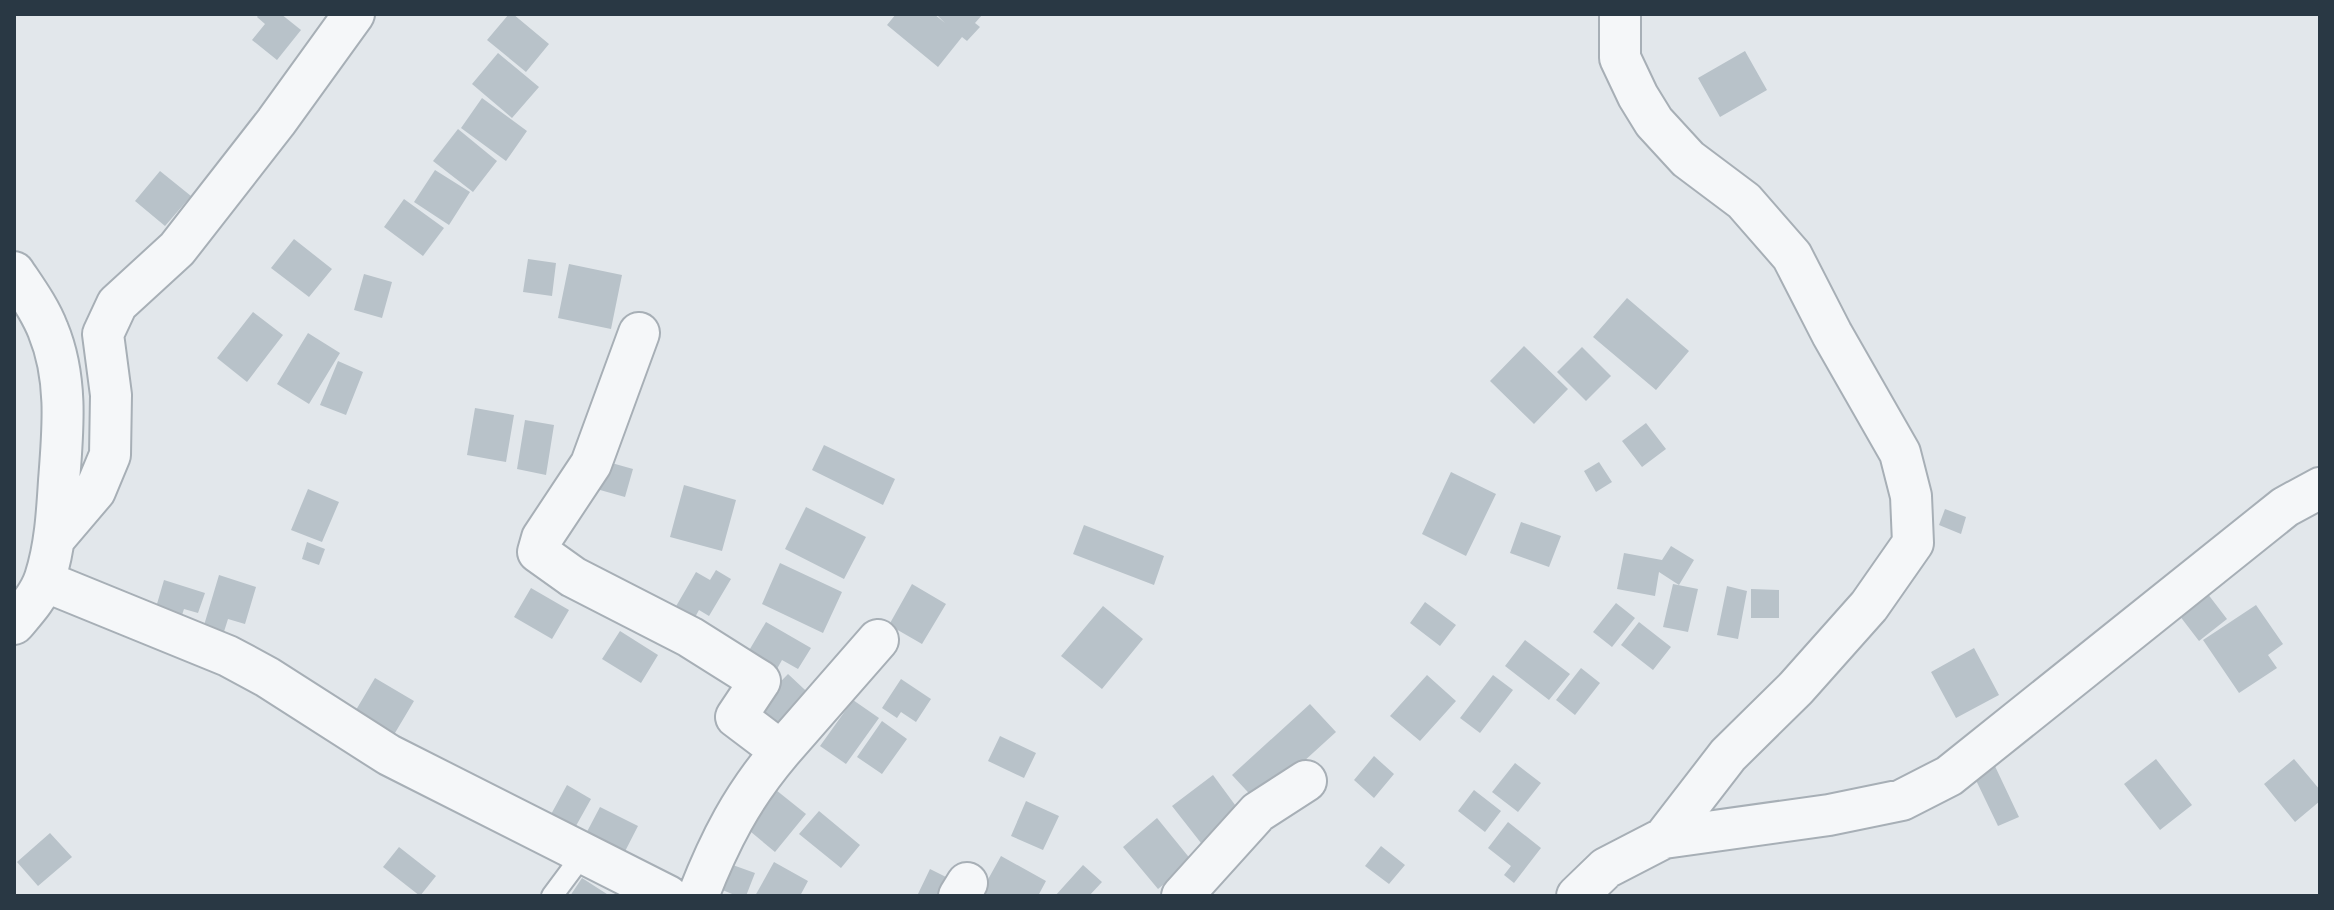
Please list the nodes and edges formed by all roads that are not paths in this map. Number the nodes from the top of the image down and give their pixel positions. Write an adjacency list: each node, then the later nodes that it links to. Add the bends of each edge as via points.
1 (354, 14): 6 (street, via 177,249 117,304 103,334 111,395 110,455 95,491)
2 (1620, 14): 12 (street, via 1620,58 1638,96 1688,159 1744,201 1792,256 1900,453 1911,496 1913,543 1869,606 1728,755)
3 (14, 272): 6 (street, via 49,330 60,370 64,414)
4 (639, 333): 10 (street, via 591,464 538,552 573,577 690,637 760,681 736,717)
5 (2320, 488): 12 (street, via 2285,507 1949,776 1902,800)
6 (55, 538): 7 (street)
7 (44, 581): 8 (street); 13 (street, via 228,656 389,755)
8 (14, 624)
9 (878, 640): 10 (street)
10 (781, 751): 16 (street, via 733,815)
11 (1306, 781): 17 (street, via 1258,812)
12 (1664, 838): 18 (street, via 1606,868)
13 (584, 853): 14 (lane); 15 (street)
14 (552, 896)
15 (668, 896)
16 (698, 896)
17 (1182, 896)
18 (1577, 896)

